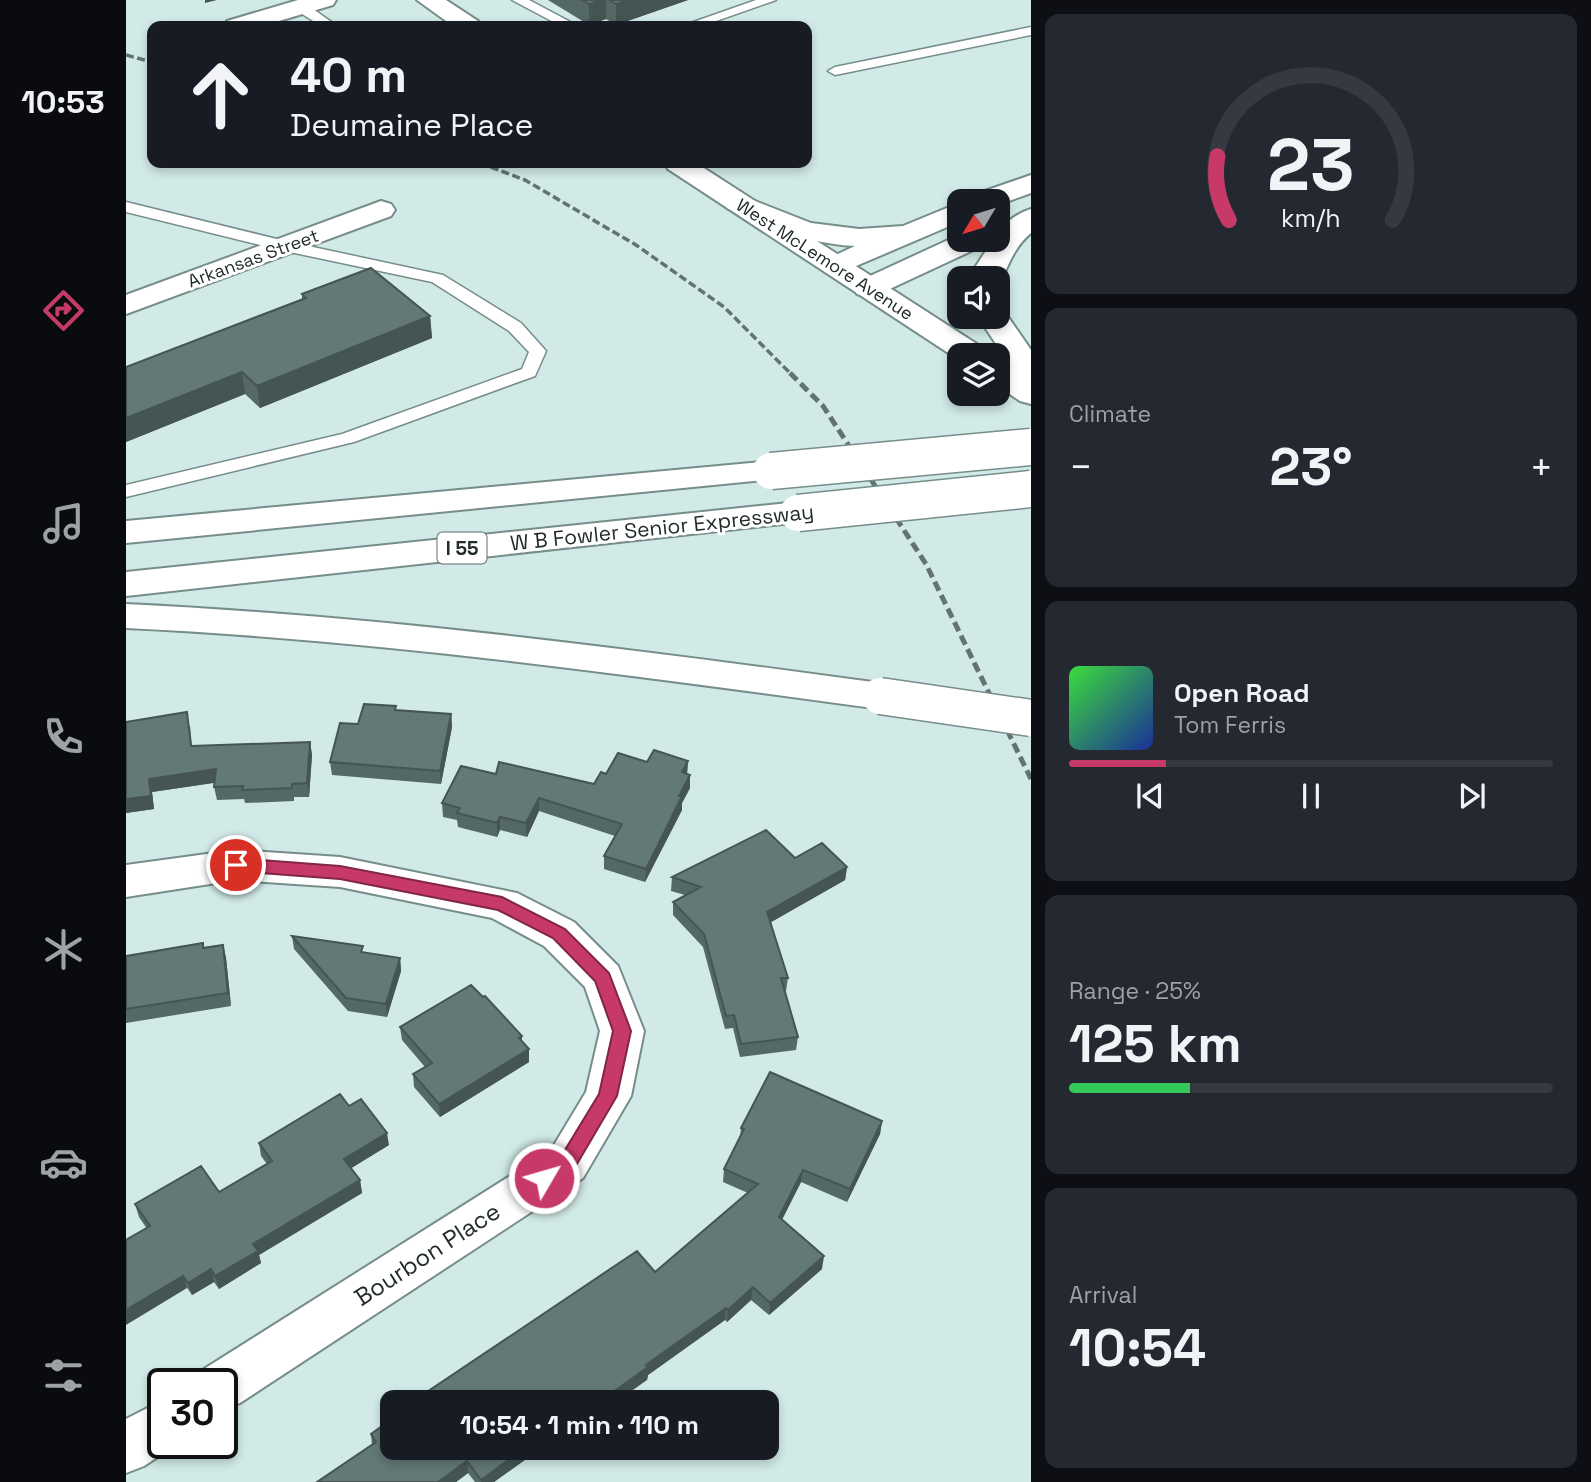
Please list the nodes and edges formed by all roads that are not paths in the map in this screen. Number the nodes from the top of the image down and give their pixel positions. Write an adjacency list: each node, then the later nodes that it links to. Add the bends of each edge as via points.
1 (429, 0): 7 (main road)
2 (519, 0): 8 (lane)
3 (769, 0): 9 (lane)
4 (312, 4): 5 (main road); 6 (lane)
5 (253, 21)
6 (326, 21)
7 (461, 21)
8 (560, 21)
9 (704, 21)
10 (1031, 31): 11 (lane)
11 (835, 71)
12 (686, 168): 15 (main road, West McLemore Avenue)
13 (1031, 183): 14 (main road)
14 (1010, 191)
15 (737, 202): 22 (main road, via 833,238); 25 (main road, West McLemore Avenue)
16 (126, 207): 23 (lane)
17 (381, 210): 23 (main road, Arkansas Street)
18 (1031, 212): 21 (main road)
19 (947, 217): 22 (main road)
20 (1031, 218): 26 (main road, via 1011,235)
21 (1010, 222)
22 (907, 234): 25 (main road)
23 (285, 246): 28 (main road, Arkansas Street); 36 (lane, via 438,278 515,327 538,351 529,372 348,438)
24 (947, 252): 27 (main road)
25 (835, 266): 27 (main road, West McLemore Avenue)
26 (991, 266)
27 (868, 288): 30 (main road, West McLemore Avenue)
28 (126, 305)
29 (1001, 329): 31 (main road)
30 (953, 343)
31 (1031, 373)
32 (1010, 380): 33 (main road)
33 (1031, 394)
34 (1031, 447): 37 (main road, W B Fowler Senior Expressway / I 55, bridge)
35 (1031, 489): 38 (main road, W B Fowler Senior Expressway / I 55, bridge)
36 (126, 491)
37 (126, 532)
38 (126, 584)
39 (126, 616): 40 (main road, bridge, via 571,654)
40 (1031, 718)
41 (126, 881): 42 (main road, Bourbon Place, via 236,865 340,872 502,904 559,934 603,978 622,1031 608,1096 567,1164)
42 (238, 1376)
43 (147, 1434): 44 (main road)
44 (126, 1448)

